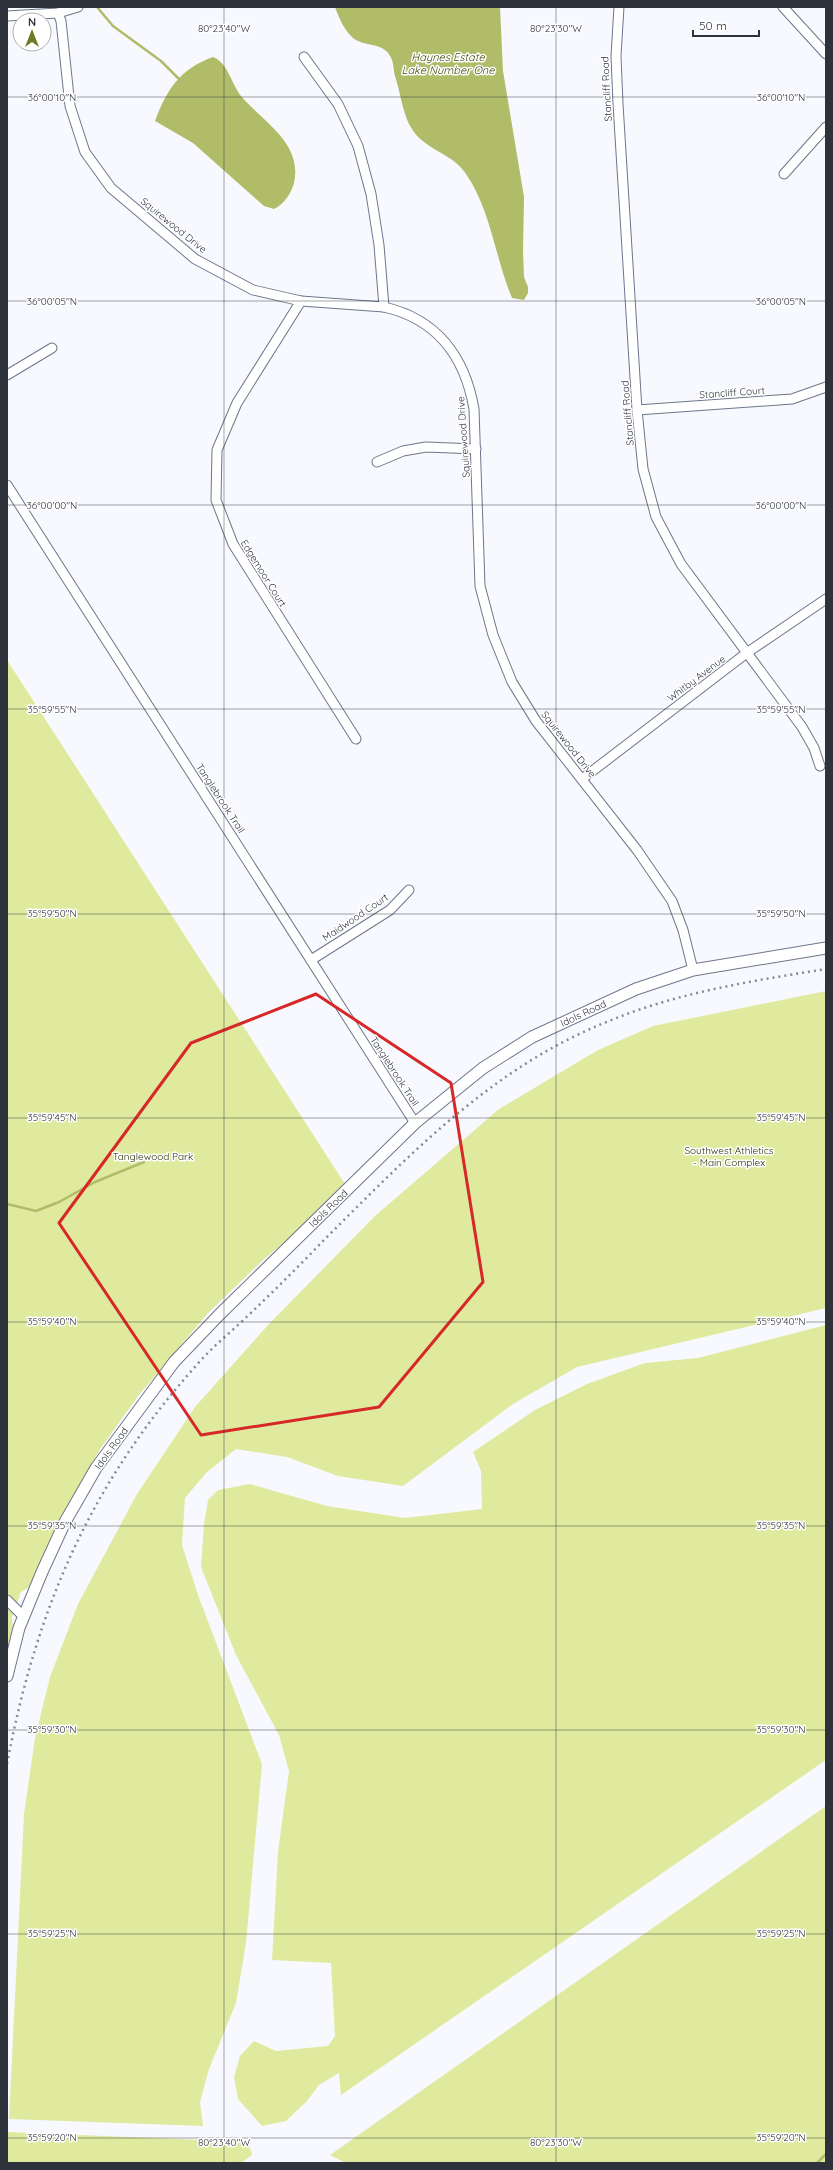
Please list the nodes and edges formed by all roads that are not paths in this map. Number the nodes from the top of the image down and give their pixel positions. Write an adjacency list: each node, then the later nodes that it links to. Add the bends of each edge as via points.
1 (78, 7): 4 (street)
2 (619, 7): 15 (street, Stancliff Road, via 616,56)
3 (783, 7): 6 (street)
4 (58, 13): 5 (street); 10 (street, Squirewood Drive, via 70,106 85,152 111,188 196,259 252,290)
5 (7, 16)
6 (826, 54)
7 (304, 57): 11 (street, via 338,104 358,146 371,194 379,245)
8 (826, 127): 9 (street)
9 (784, 174)
10 (301, 301): 11 (street, Squirewood Drive); 21 (street, Edgemoor Court, via 237,402 217,450 216,500 233,544)
11 (384, 307): 16 (street, Squirewood Drive, via 396,310 428,327 448,346 460,363 470,389)
12 (52, 348): 13 (street)
13 (7, 375)
14 (826, 387): 15 (street, Stancliff Court, via 792,399)
15 (637, 410): 20 (street, Stancliff Road, via 643,469 656,517 681,564)
16 (476, 449): 17 (street, via 426,447 403,451); 23 (street, Squirewood Drive, via 480,586 493,635 512,682 536,721)
17 (377, 462)
18 (7, 485): 26 (street, Tanglebrook Trail)
19 (826, 599): 20 (street, Whitby Avenue)
20 (748, 652): 22 (street, Stancliff Road, via 802,727 814,748); 23 (street, Whitby Avenue)
21 (356, 739)
22 (820, 766)
23 (582, 779): 27 (street, Squirewood Drive, via 637,850 672,901)
24 (409, 890): 26 (street, Maidwood Court, via 390,910)
25 (826, 948): 27 (street, Idols Road)
26 (311, 960): 28 (street, Tanglebrook Trail)
27 (694, 970): 28 (street, Idols Road, via 636,989 532,1037 483,1068)
28 (415, 1123): 30 (street, Idols Road, via 218,1315 174,1362 96,1468 65,1522)
29 (7, 1600): 30 (street)
30 (24, 1617): 31 (street, Idols Road)
31 (7, 1676)

